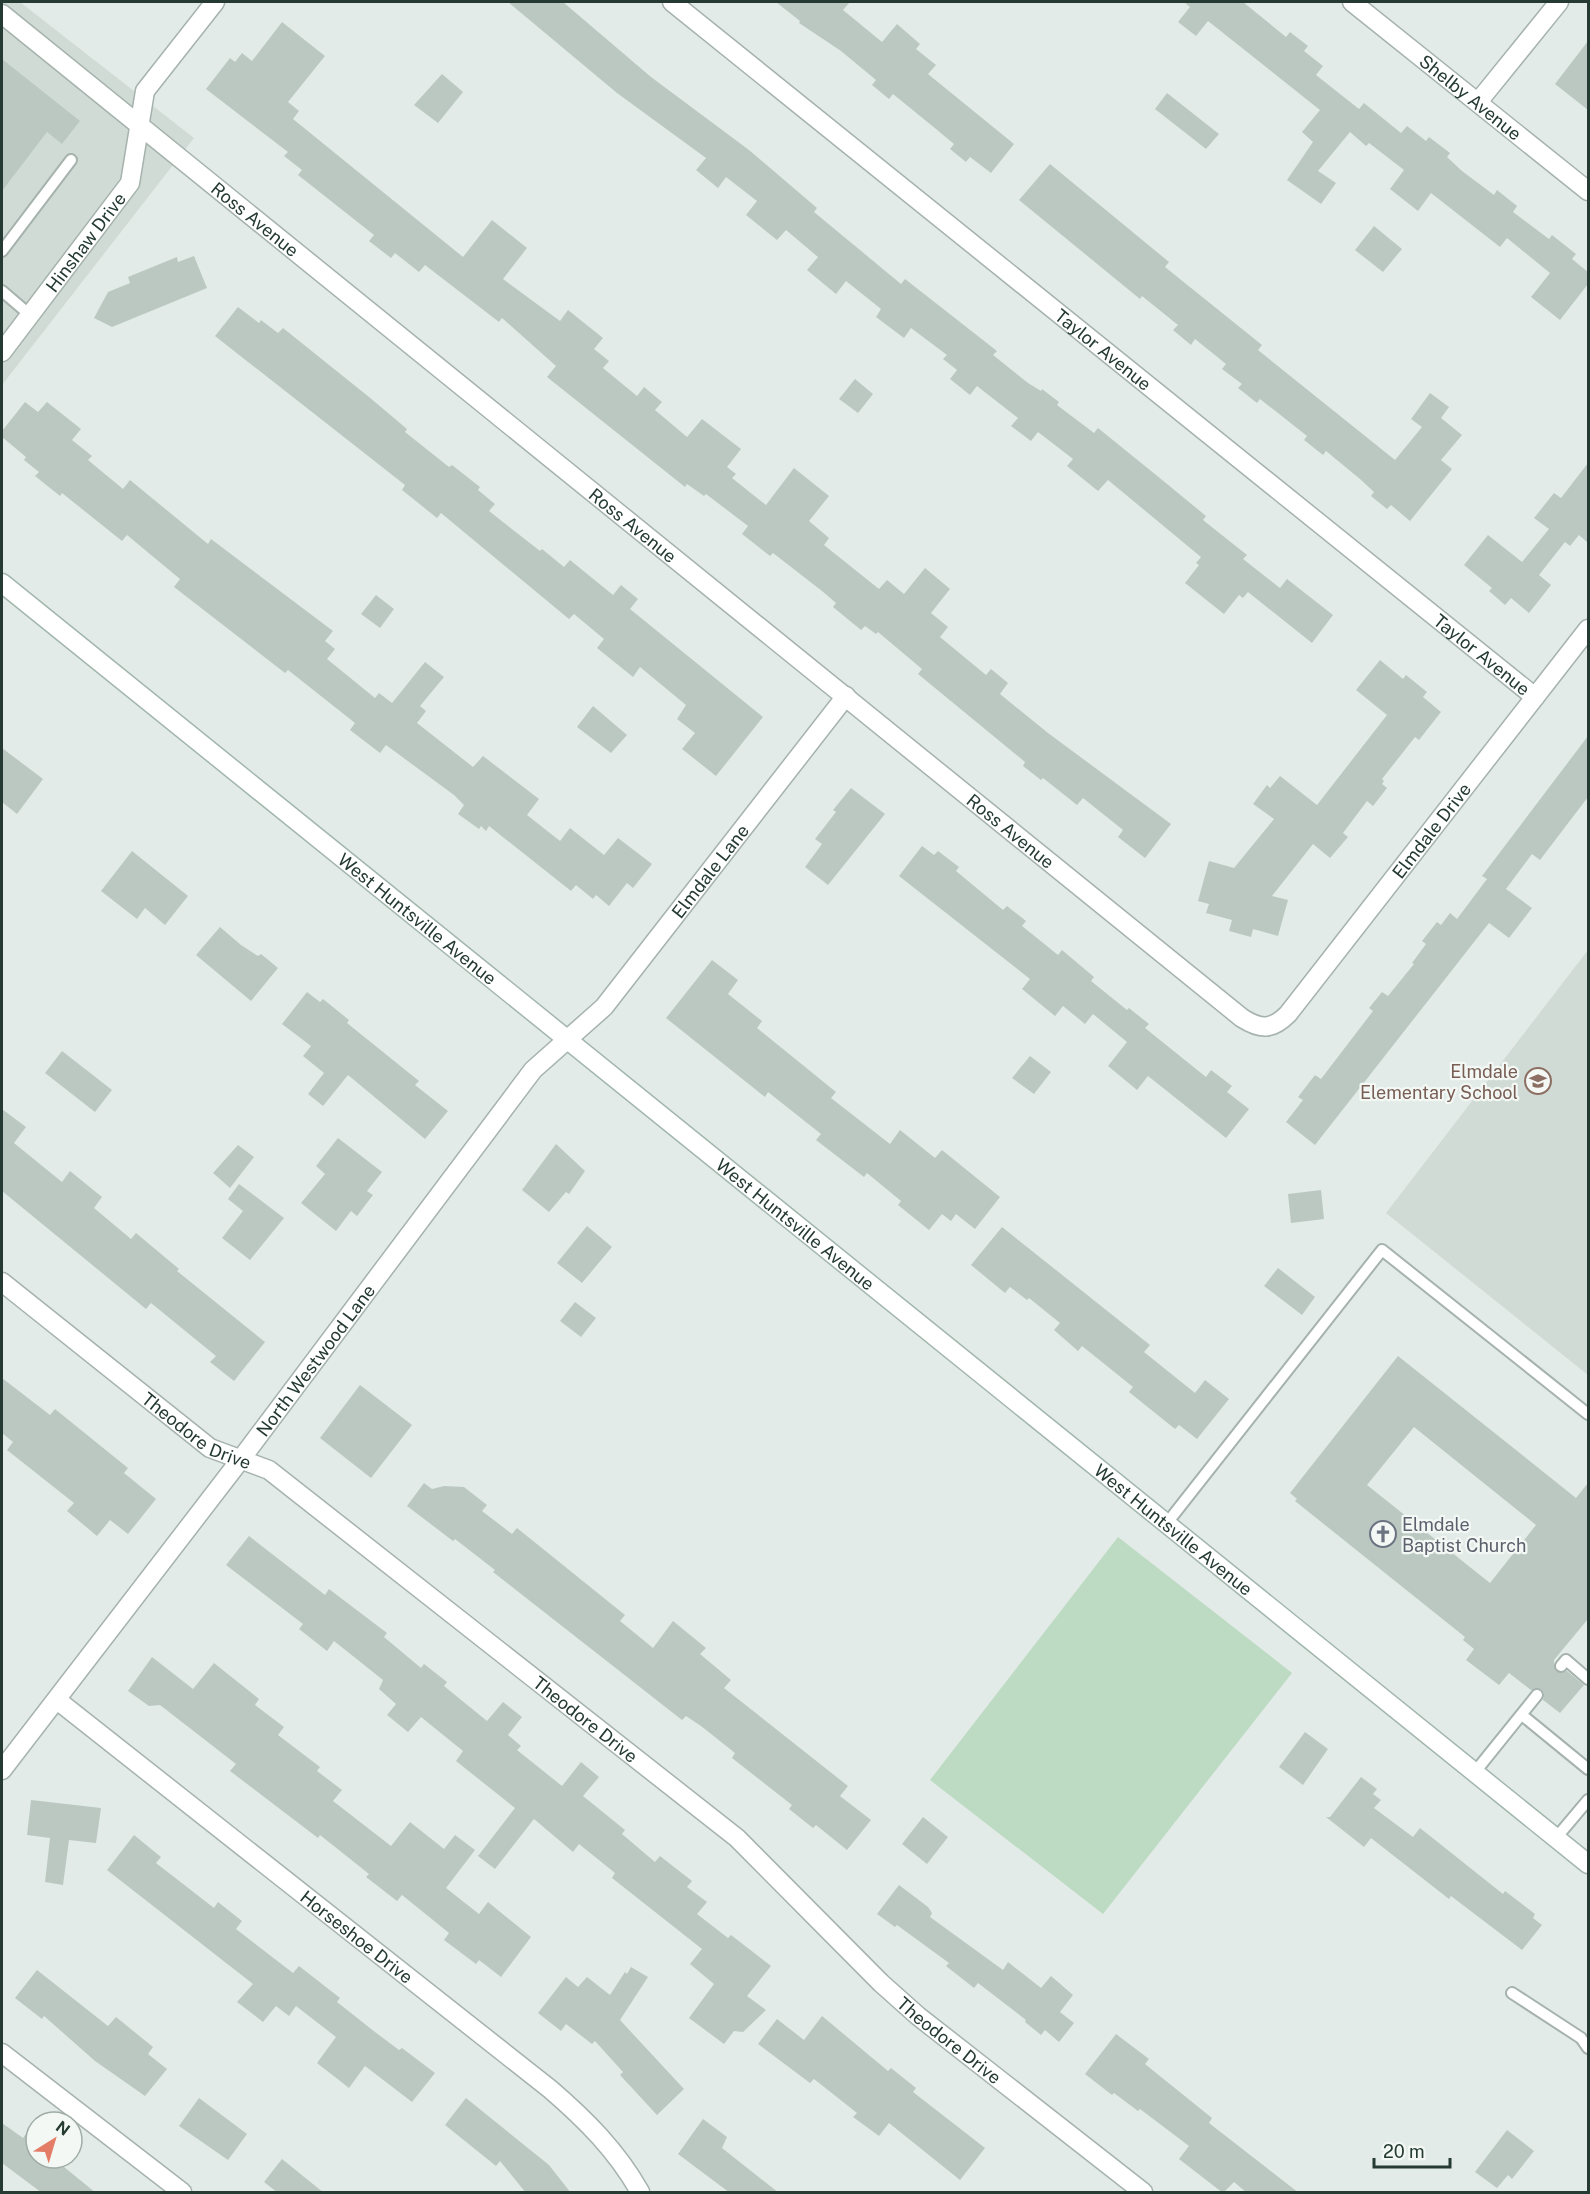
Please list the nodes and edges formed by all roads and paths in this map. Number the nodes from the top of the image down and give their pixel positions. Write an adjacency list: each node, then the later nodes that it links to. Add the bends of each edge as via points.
1 (216, 2): 7 (street, Hinshaw Drive, via 145,91)
2 (672, 2): 17 (street, Taylor Avenue)
3 (1352, 2): 6 (street, Shelby Avenue)
4 (1559, 2): 6 (street)
5 (2, 14): 7 (street, Ross Avenue)
6 (1478, 102): 9 (street, Shelby Avenue)
7 (140, 126): 12 (street, Hinshaw Drive, via 130,183); 16 (street, Ross Avenue)
8 (71, 160): 10 (lane)
9 (1588, 191)
10 (2, 250)
11 (2, 291): 12 (lane)
12 (30, 315): 13 (street, Hinshaw Drive)
13 (2, 352)
14 (2, 583): 19 (street, West Huntsville Avenue)
15 (1588, 628): 17 (street, Elmdale Drive)
16 (846, 696): 18 (street, Ross Avenue, via 1242,1018 1256,1027); 19 (street, Elmdale Lane, via 604,1007)
17 (1535, 698): 18 (street, Elmdale Drive, via 1288,1014 1279,1024)
18 (1268, 1028)
19 (567, 1040): 22 (street, North Westwood Lane, via 533,1070); 23 (street, West Huntsville Avenue)
20 (2, 1282): 22 (street, Theodore Drive, via 210,1448)
21 (1588, 1414): 23 (lane, via 1382,1250)
22 (241, 1460): 27 (street, North Westwood Lane); 40 (street, Theodore Drive, via 269,1470 737,1838 918,2016)
23 (1167, 1523): 31 (street, West Huntsville Avenue)
24 (1563, 1663): 25 (lane)
25 (1588, 1679)
26 (1538, 1695): 28 (lane)
27 (57, 1700): 30 (street, North Westwood Lane); 39 (street, Horseshoe Drive, via 588,2121 627,2168)
28 (1522, 1715): 29 (lane); 31 (lane)
29 (1588, 1769)
30 (2, 1770)
31 (1475, 1772): 33 (street, West Huntsville Avenue)
32 (1588, 1800): 33 (lane)
33 (1556, 1838): 34 (street, West Huntsville Avenue)
34 (1588, 1864)
35 (1512, 1993): 36 (lane, via 1581,2038)
36 (1588, 2048)
37 (2, 2053): 38 (street)
38 (182, 2193)
39 (640, 2193)
40 (1143, 2193)

